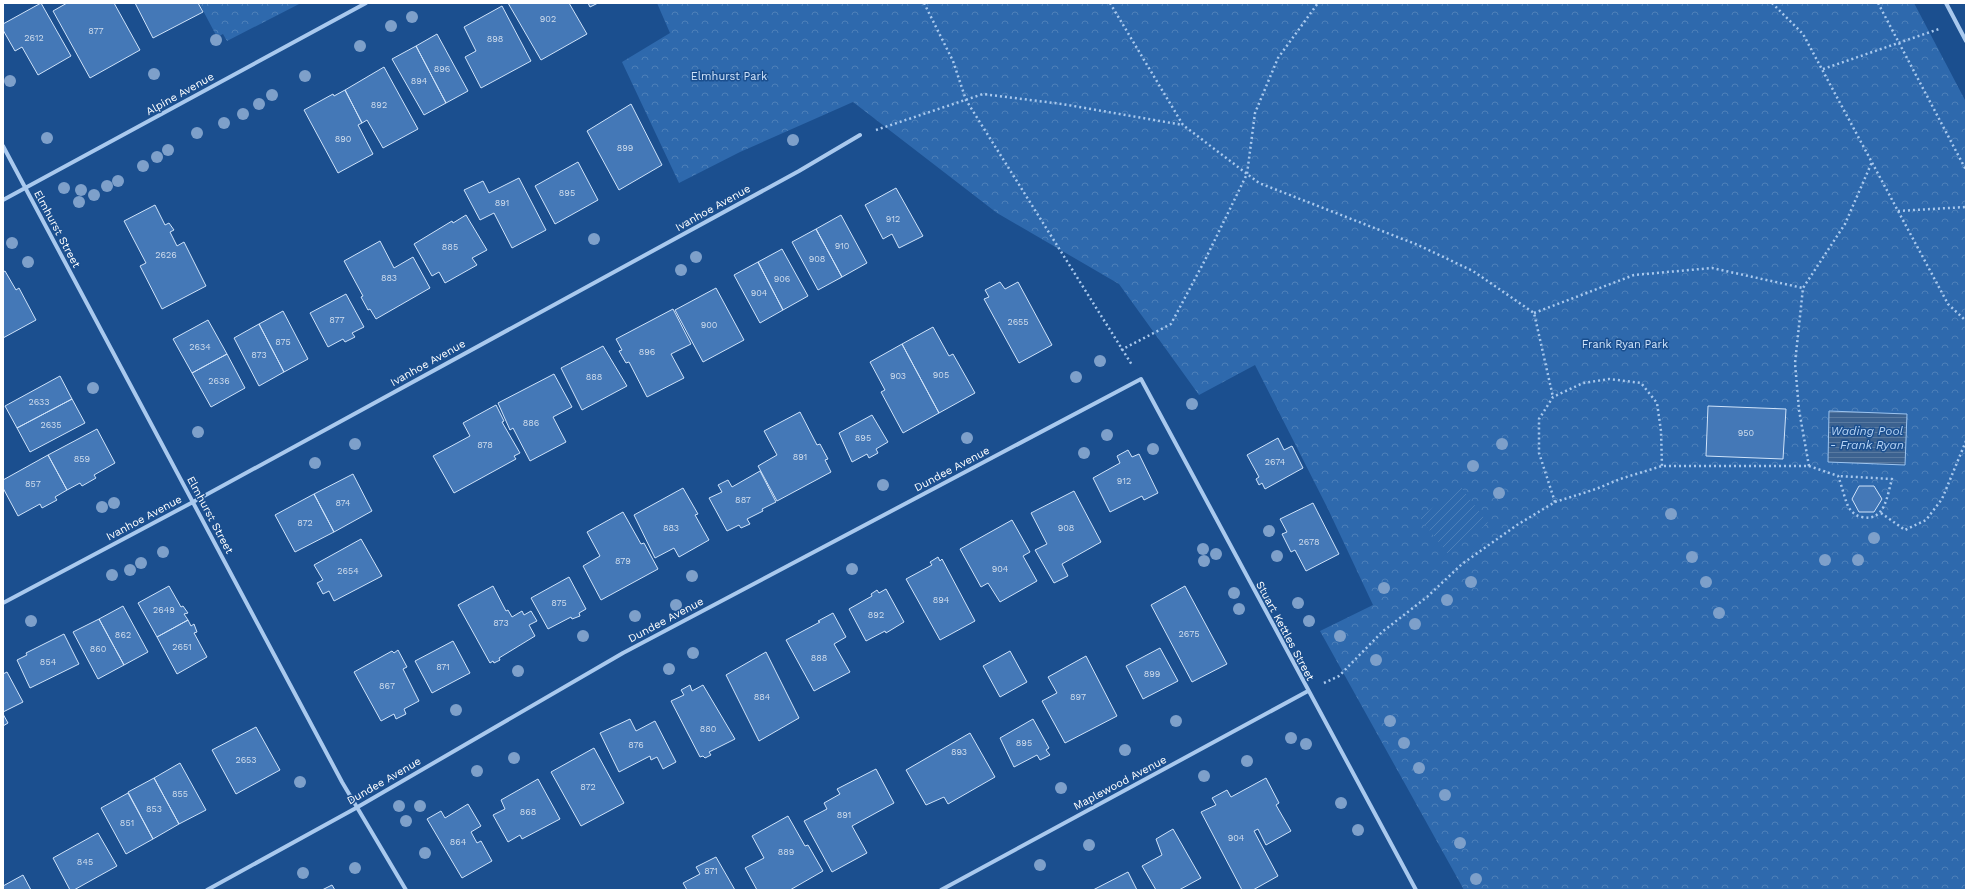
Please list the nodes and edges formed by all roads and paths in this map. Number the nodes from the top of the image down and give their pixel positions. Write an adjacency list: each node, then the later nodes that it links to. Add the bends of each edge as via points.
1 (366, 3): 19 (street, Alpine Avenue)
2 (924, 3): 12 (path, via 953,61)
3 (1110, 3): 13 (path)
4 (1318, 3): 18 (path, via 1278,58 1255,113)
5 (1772, 3): 11 (path, via 1803,34)
6 (1878, 3): 10 (path)
7 (1946, 3): 8 (street)
8 (1957, 23): 9 (street); 10 (path)
9 (1966, 41)
10 (1899, 43): 11 (path); 17 (path)
11 (1822, 69): 16 (path)
12 (966, 100): 13 (path, via 983,94 1062,104); 14 (path); 26 (path)
13 (1183, 125): 18 (path)
14 (860, 135): 33 (street, Ivanhoe Avenue, via 799,171)
15 (3, 146): 19 (street, Elmhurst Street)
16 (1872, 162): 22 (path); 23 (path, via 1846,224)
17 (1966, 170)
18 (1247, 174): 24 (path, via 1259,183 1418,245 1473,271); 26 (path, via 1170,324)
19 (25, 189): 20 (street, Alpine Avenue); 33 (street, Elmhurst Street)
20 (3, 200)
21 (1966, 207): 22 (path)
22 (1898, 211): 25 (path, via 1948,304)
23 (1803, 288): 24 (path, via 1712,268 1634,275); 31 (path, via 1795,363)
24 (1534, 313): 28 (path)
25 (1966, 320)
26 (1121, 350): 27 (path)
27 (1141, 379): 37 (street, Stuart Kettles Street); 38 (street, Dundee Avenue, via 623,653)
28 (1553, 397): 30 (path, via 1583,384 1609,379 1641,383 1656,403 1661,431); 34 (path, via 1539,419 1539,453)
29 (1966, 441): 35 (path, via 1942,499 1926,520 1905,530)
30 (1662, 466): 31 (path); 34 (path)
31 (1808, 466): 32 (path)
32 (1838, 476): 35 (path, via 1848,506 1856,515 1864,518 1875,517); 35 (path, via 1892,479)
33 (193, 502): 36 (street, Ivanhoe Avenue); 38 (street, Elmhurst Street)
34 (1555, 502): 37 (path, via 1462,564 1427,597 1382,632 1339,676)
35 (1881, 513)
36 (3, 603)
37 (1308, 691): 41 (street, Maplewood Avenue); 42 (street, Stuart Kettles Street)
38 (356, 808): 39 (street, Dundee Avenue); 40 (street, Elmhurst Street)
39 (207, 890)
40 (406, 890)
41 (941, 890)
42 (1416, 890)

